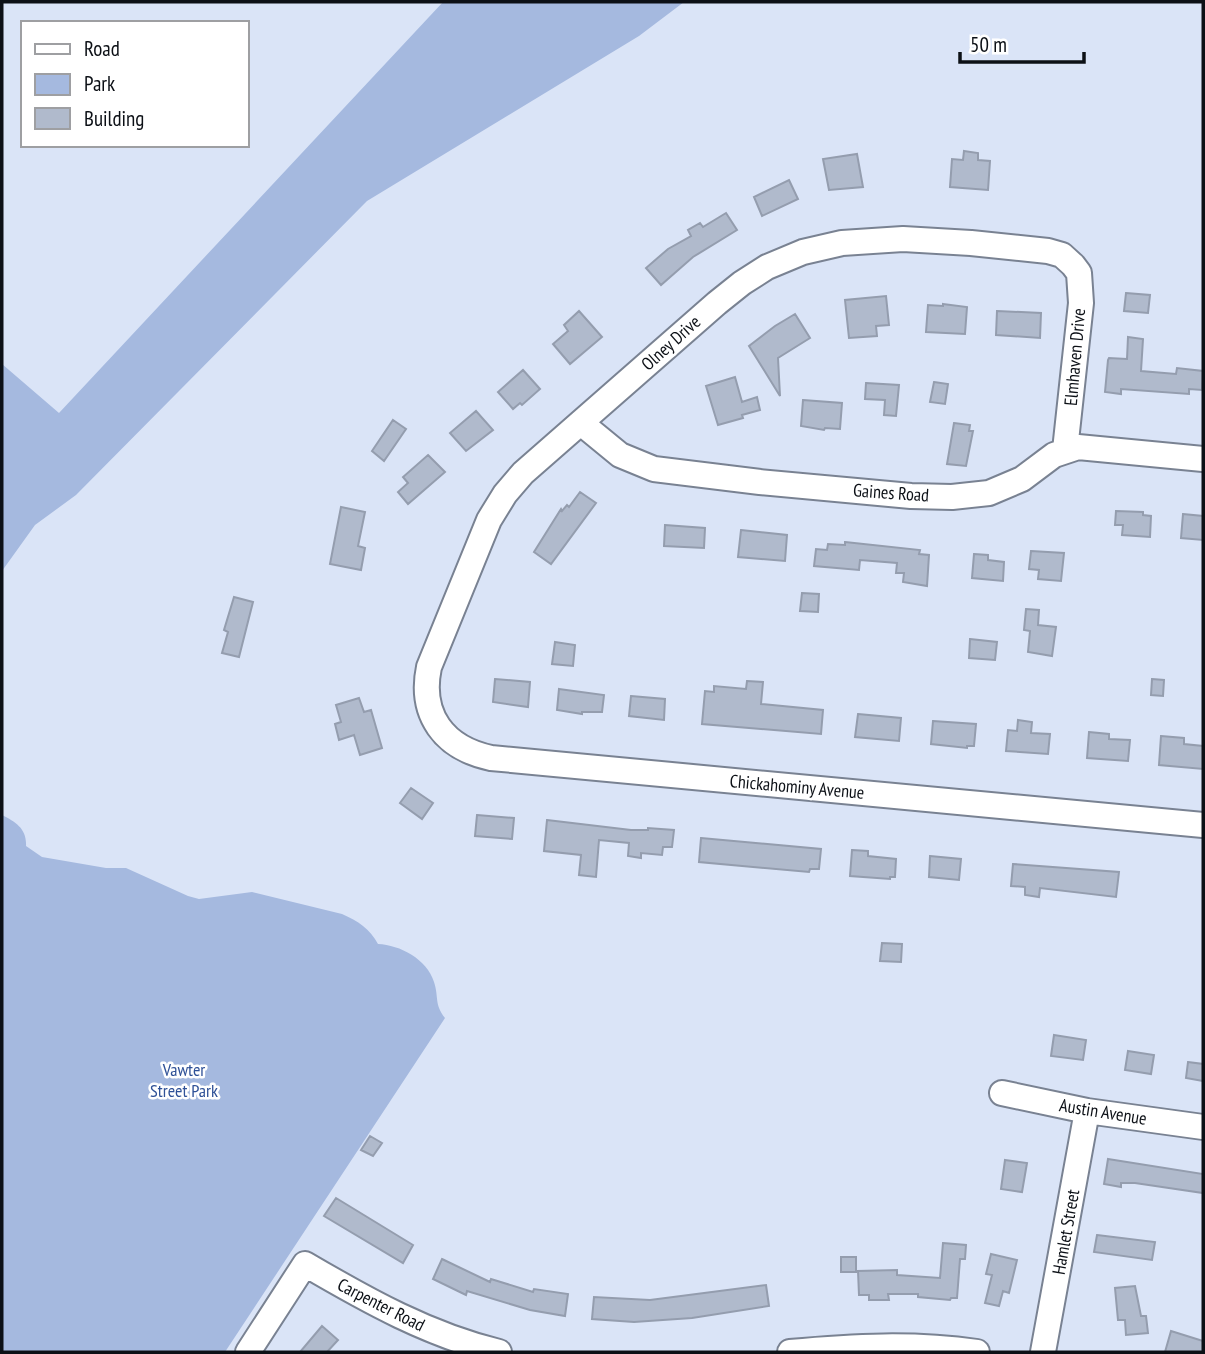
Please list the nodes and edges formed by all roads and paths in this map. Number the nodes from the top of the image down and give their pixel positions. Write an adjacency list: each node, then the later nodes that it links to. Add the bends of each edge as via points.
1 (1073, 265): 2 (street, Olney Drive, via 1048,251 903,239 842,243 803,252 742,283); 3 (street, Elmhaven Drive, via 1079,273 1081,303)
2 (581, 423): 3 (street, Gaines Road, via 620,455 654,470 911,496 989,493 1023,479); 5 (street, Olney Drive, via 523,473 489,520 435,652)
3 (1065, 450): 4 (street, via 1078,447)
4 (1203, 459)
5 (427, 691): 6 (street, Chickahominy Avenue, via 435,723 447,737 461,748 491,758)
6 (1203, 825)
7 (1002, 1093): 8 (street, Austin Avenue)
8 (1087, 1111): 9 (street, Austin Avenue); 14 (street, Hamlet Street)
9 (1203, 1127)
10 (248, 1352): 11 (street, Carpenter Road, via 305,1264 402,1318)
11 (499, 1352)
12 (790, 1352): 13 (street, via 880,1345)
13 (977, 1352)
14 (1043, 1352)

